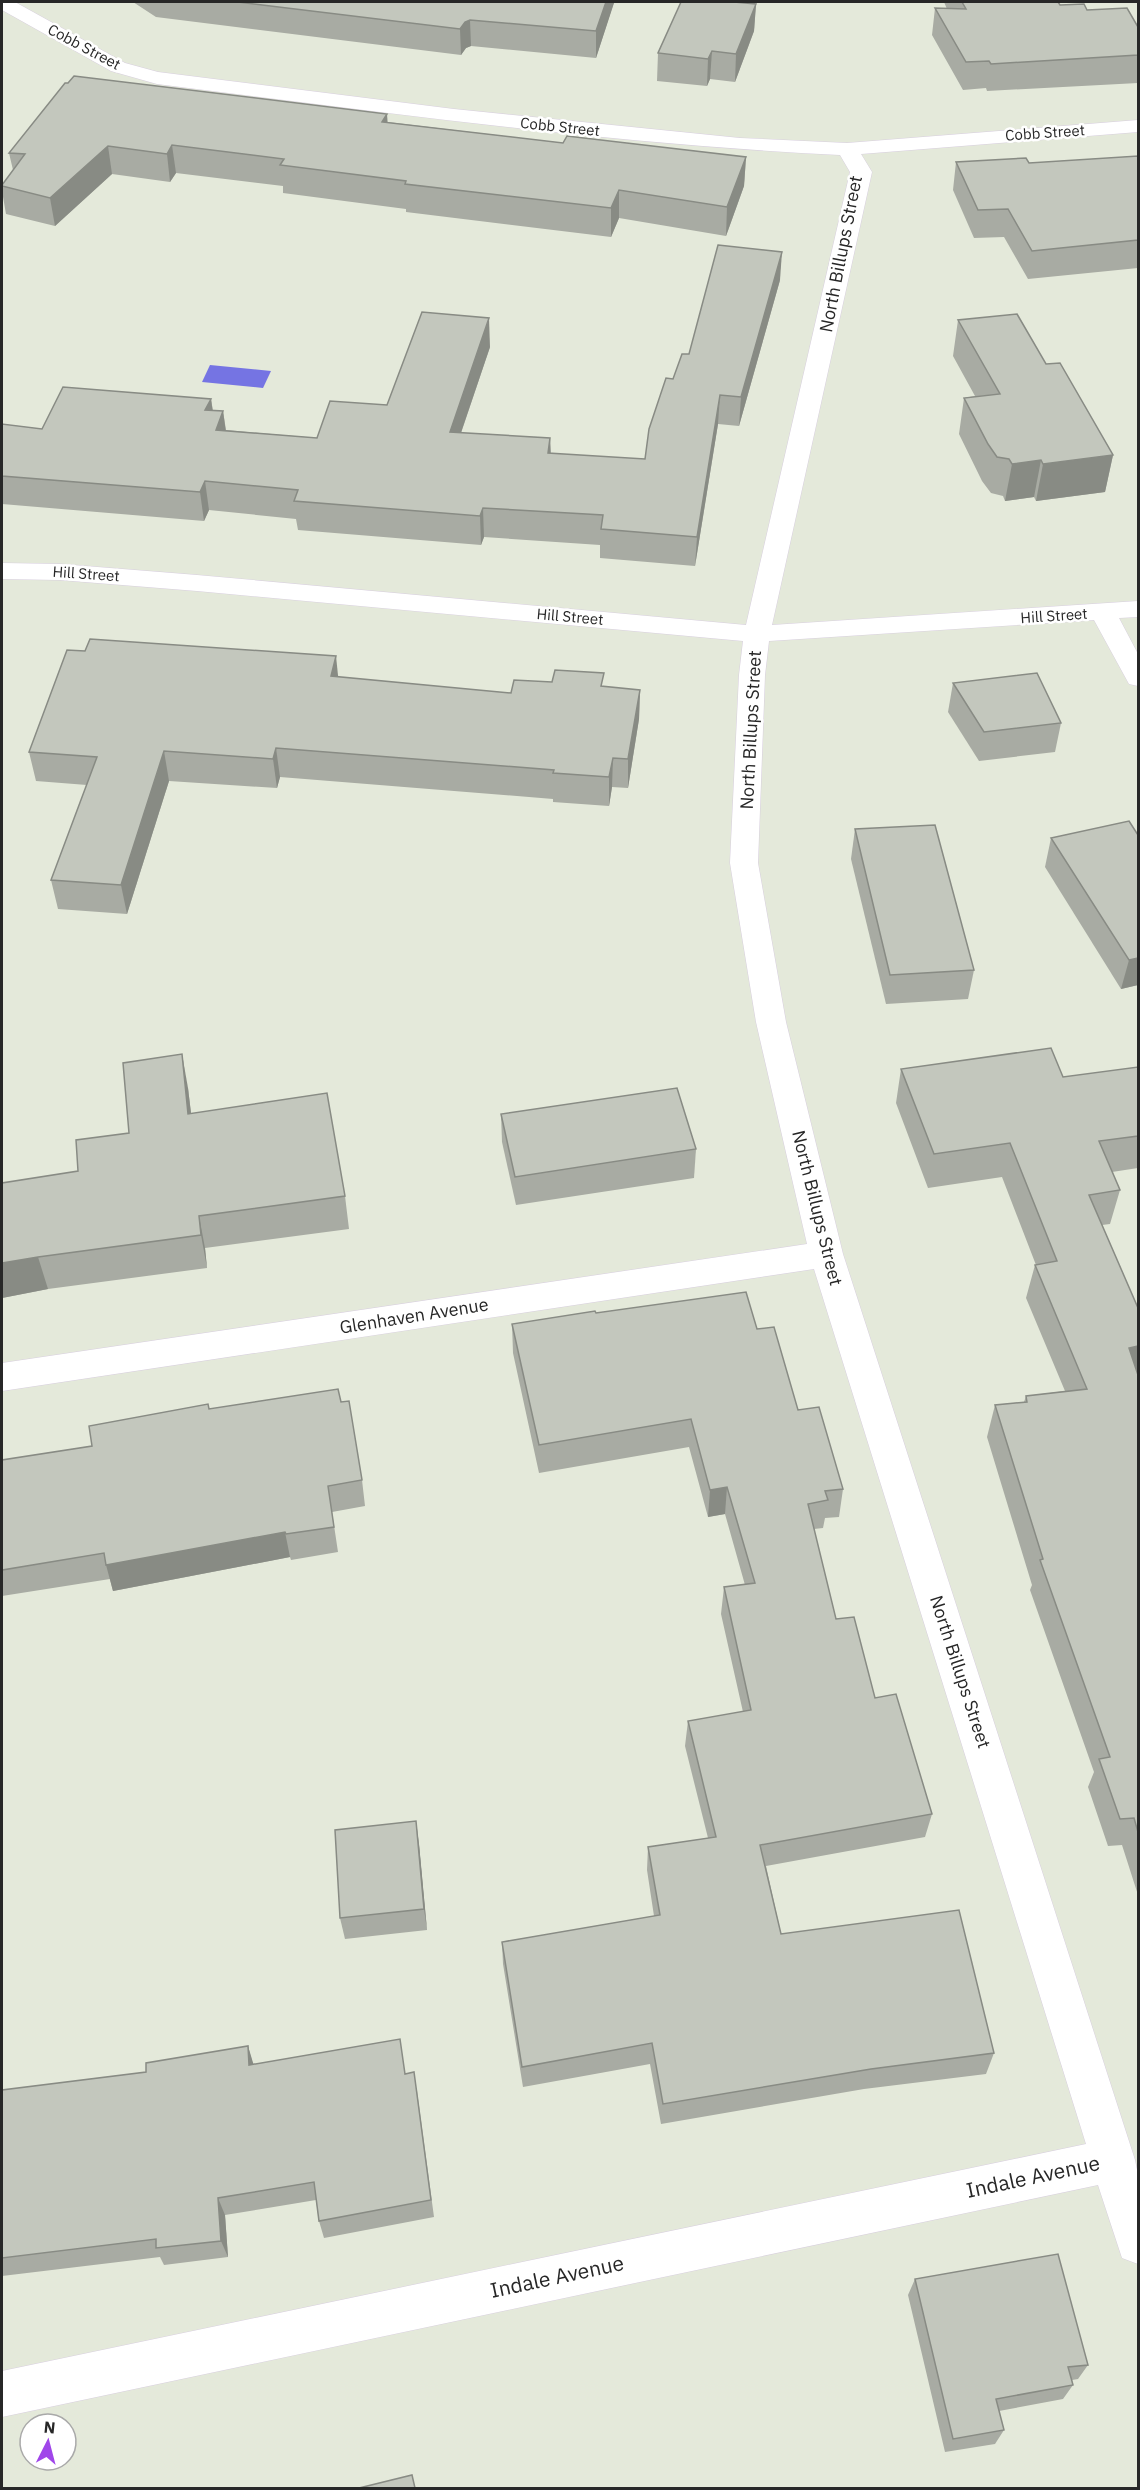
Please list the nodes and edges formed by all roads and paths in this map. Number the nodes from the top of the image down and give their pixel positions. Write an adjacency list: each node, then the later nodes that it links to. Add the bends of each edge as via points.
1 (3, 4): 3 (street, Cobb Street, via 118,67 157,78 623,134)
2 (1138, 126): 3 (street, Cobb Street)
3 (847, 149): 7 (street, North Billups Street, via 861,172)
4 (2, 571): 7 (street, Hill Street, via 185,582)
5 (1138, 609): 6 (street, Hill Street)
6 (1103, 613): 7 (street, Hill Street); 8 (street)
7 (757, 634): 9 (street, North Billups Street, via 744,862 771,1022)
8 (1138, 678)
9 (826, 1254): 10 (street, Glenhaven Avenue); 11 (street, North Billups Street)
10 (2, 1377)
11 (1113, 2160): 12 (street, North Billups Street); 13 (street, Indale Avenue)
12 (1138, 2242)
13 (2, 2394)

